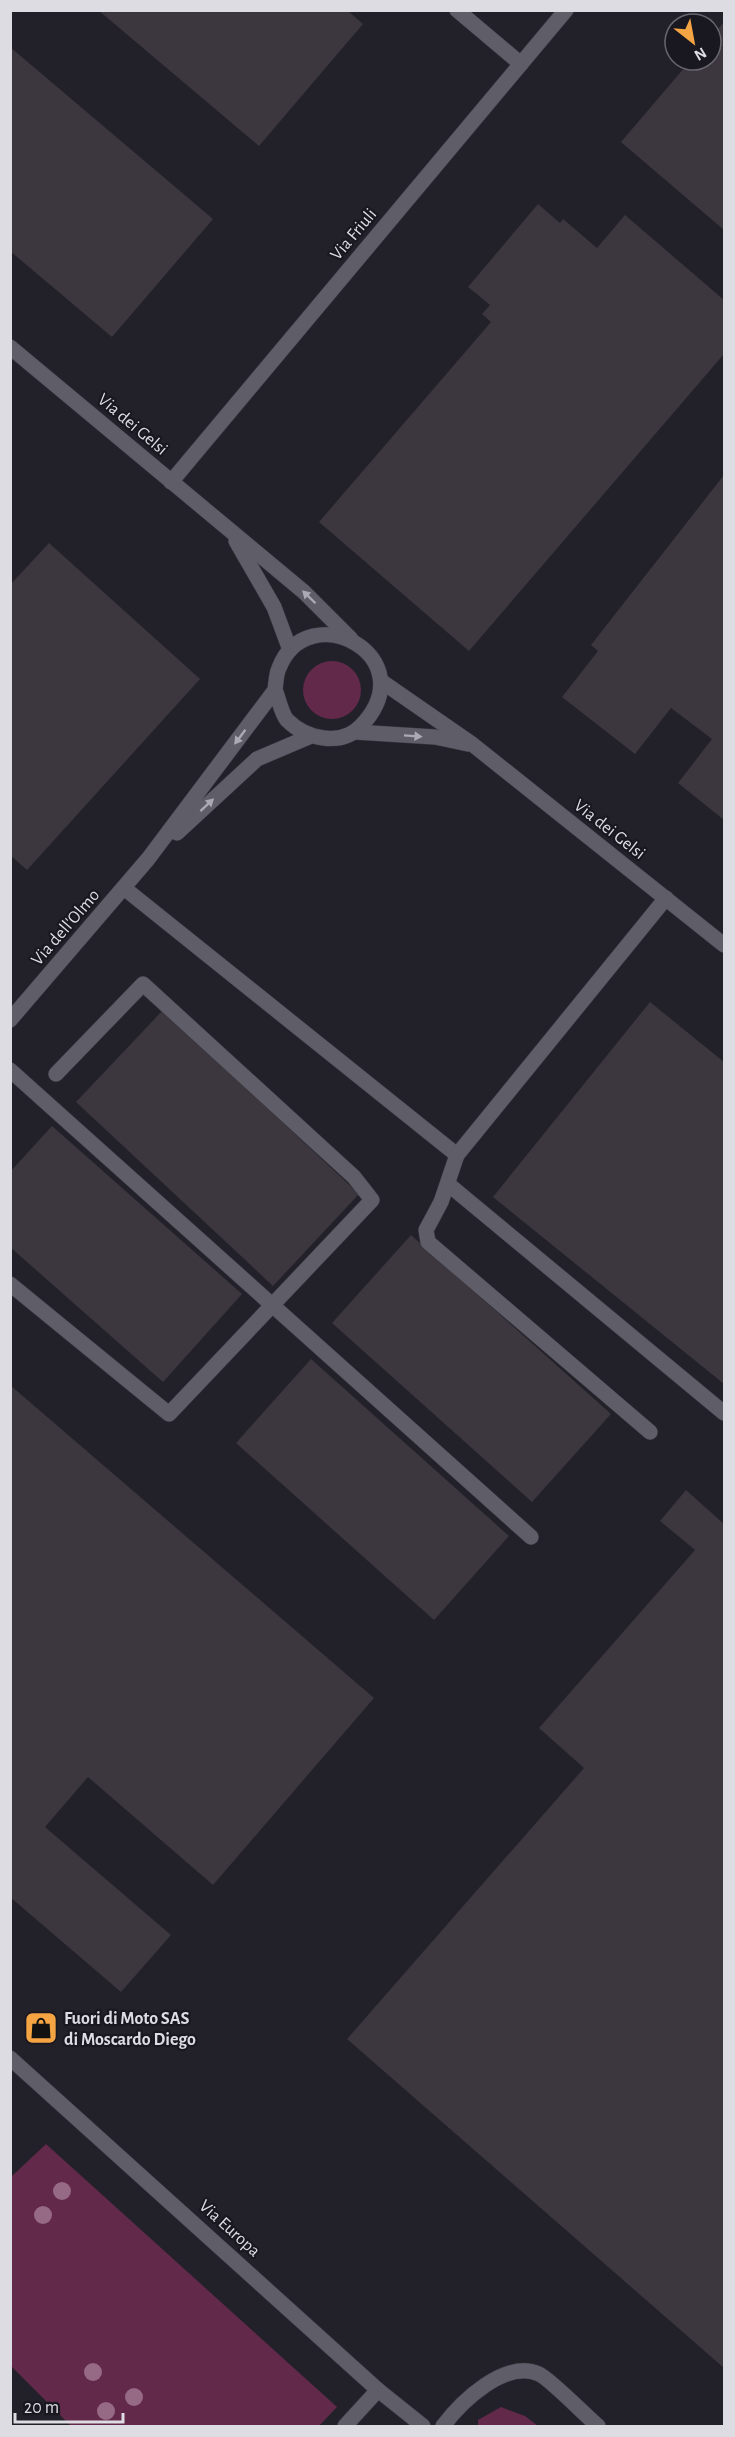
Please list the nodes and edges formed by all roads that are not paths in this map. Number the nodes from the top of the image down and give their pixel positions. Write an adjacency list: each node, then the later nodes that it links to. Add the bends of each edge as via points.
1 (457, 10): 3 (street)
2 (566, 10): 3 (street, Via Friuli)
3 (521, 64): 5 (street, Via Friuli)
4 (10, 346): 5 (street, Via dei Gelsi)
5 (171, 482): 6 (street, Via dei Gelsi)
6 (230, 531): 7 (street, Via dei Gelsi, one-way to 6, via 304,592); 8 (street, via 274,607)
7 (351, 639): 8 (street, via 330,634 308,638); 9 (street, via 372,656)
8 (290, 650): 10 (street, via 278,668)
9 (381, 681): 11 (street, via 375,711); 13 (street, Via dei Gelsi)
10 (275, 690): 12 (street, via 286,719); 14 (street, Via dell'Olmo, one-way to 14)
11 (355, 732): 12 (street, via 333,739); 13 (street, one-way to 13, via 435,737)
12 (310, 736): 14 (street, Via dell'Olmo, one-way to 12, via 257,759)
13 (471, 744): 16 (street, Via dei Gelsi)
14 (148, 859): 15 (street, Via dell'Olmo)
15 (124, 888): 18 (street, Via dell'Olmo); 21 (street)
16 (666, 898): 17 (street, Via dei Gelsi); 21 (street)
17 (724, 945)
18 (10, 1020)
19 (10, 1070): 24 (street)
20 (56, 1074): 24 (street, via 143,984 354,1177 372,1200)
21 (457, 1155): 22 (street)
22 (448, 1184): 25 (street); 26 (street, via 426,1230 428,1242)
23 (10, 1284): 24 (street, via 169,1414)
24 (273, 1304): 27 (street)
25 (724, 1413)
26 (650, 1432)
27 (531, 1537)
28 (10, 2058): 29 (street, Via Europa)
29 (378, 2390): 30 (street); 31 (street, Via Europa)
30 (345, 2427)
31 (423, 2427)
32 (443, 2427): 33 (street, via 476,2389 514,2373 538,2374)
33 (598, 2427)

